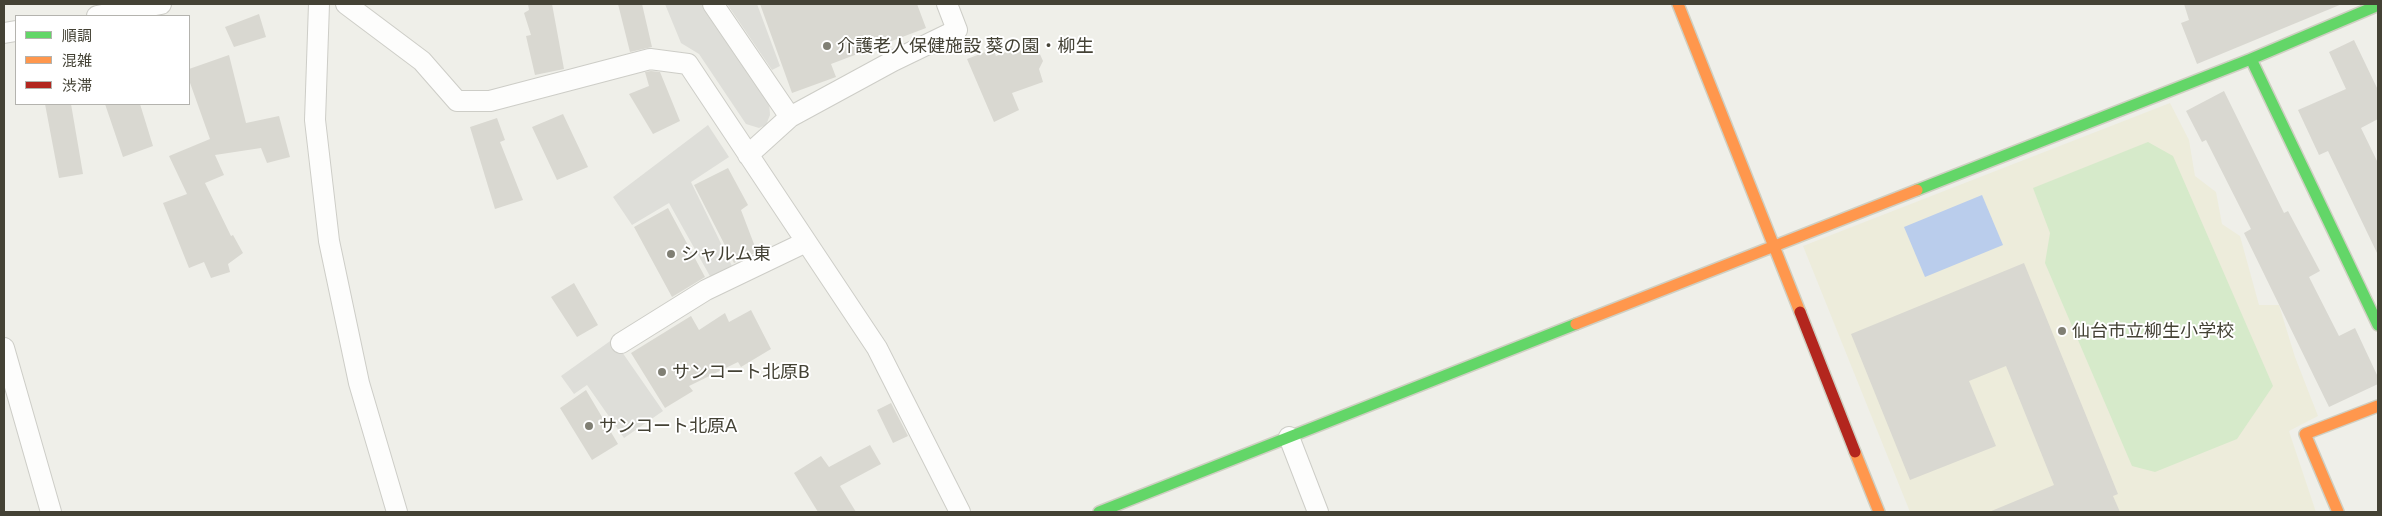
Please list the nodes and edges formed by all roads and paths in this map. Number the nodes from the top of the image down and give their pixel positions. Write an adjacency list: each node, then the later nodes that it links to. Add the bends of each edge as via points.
1 (161, 4): 8 (street)
2 (319, 4): 20 (street, via 315,120 329,241 359,383)
3 (346, 4): 11 (street, via 422,61 458,102 490,101 650,59 688,64)
4 (714, 4): 10 (street)
5 (946, 4): 10 (street, via 957,30)
6 (1678, 4): 13 (street)
7 (2375, 9): 9 (street)
8 (102, 15)
9 (2251, 59): 13 (street); 14 (street)
10 (790, 117): 11 (street)
11 (748, 155): 12 (street)
12 (806, 242): 15 (street, via 706,290); 21 (street, via 877,348)
13 (1774, 246): 18 (street); 24 (street)
14 (2378, 325)
15 (620, 343)
16 (4, 348): 19 (street)
17 (2378, 406): 25 (street, via 2305,434)
18 (1289, 437): 22 (street); 23 (street)
19 (51, 512)
20 (397, 512)
21 (960, 512)
22 (1098, 512)
23 (1318, 512)
24 (1879, 512)
25 (2338, 512)

